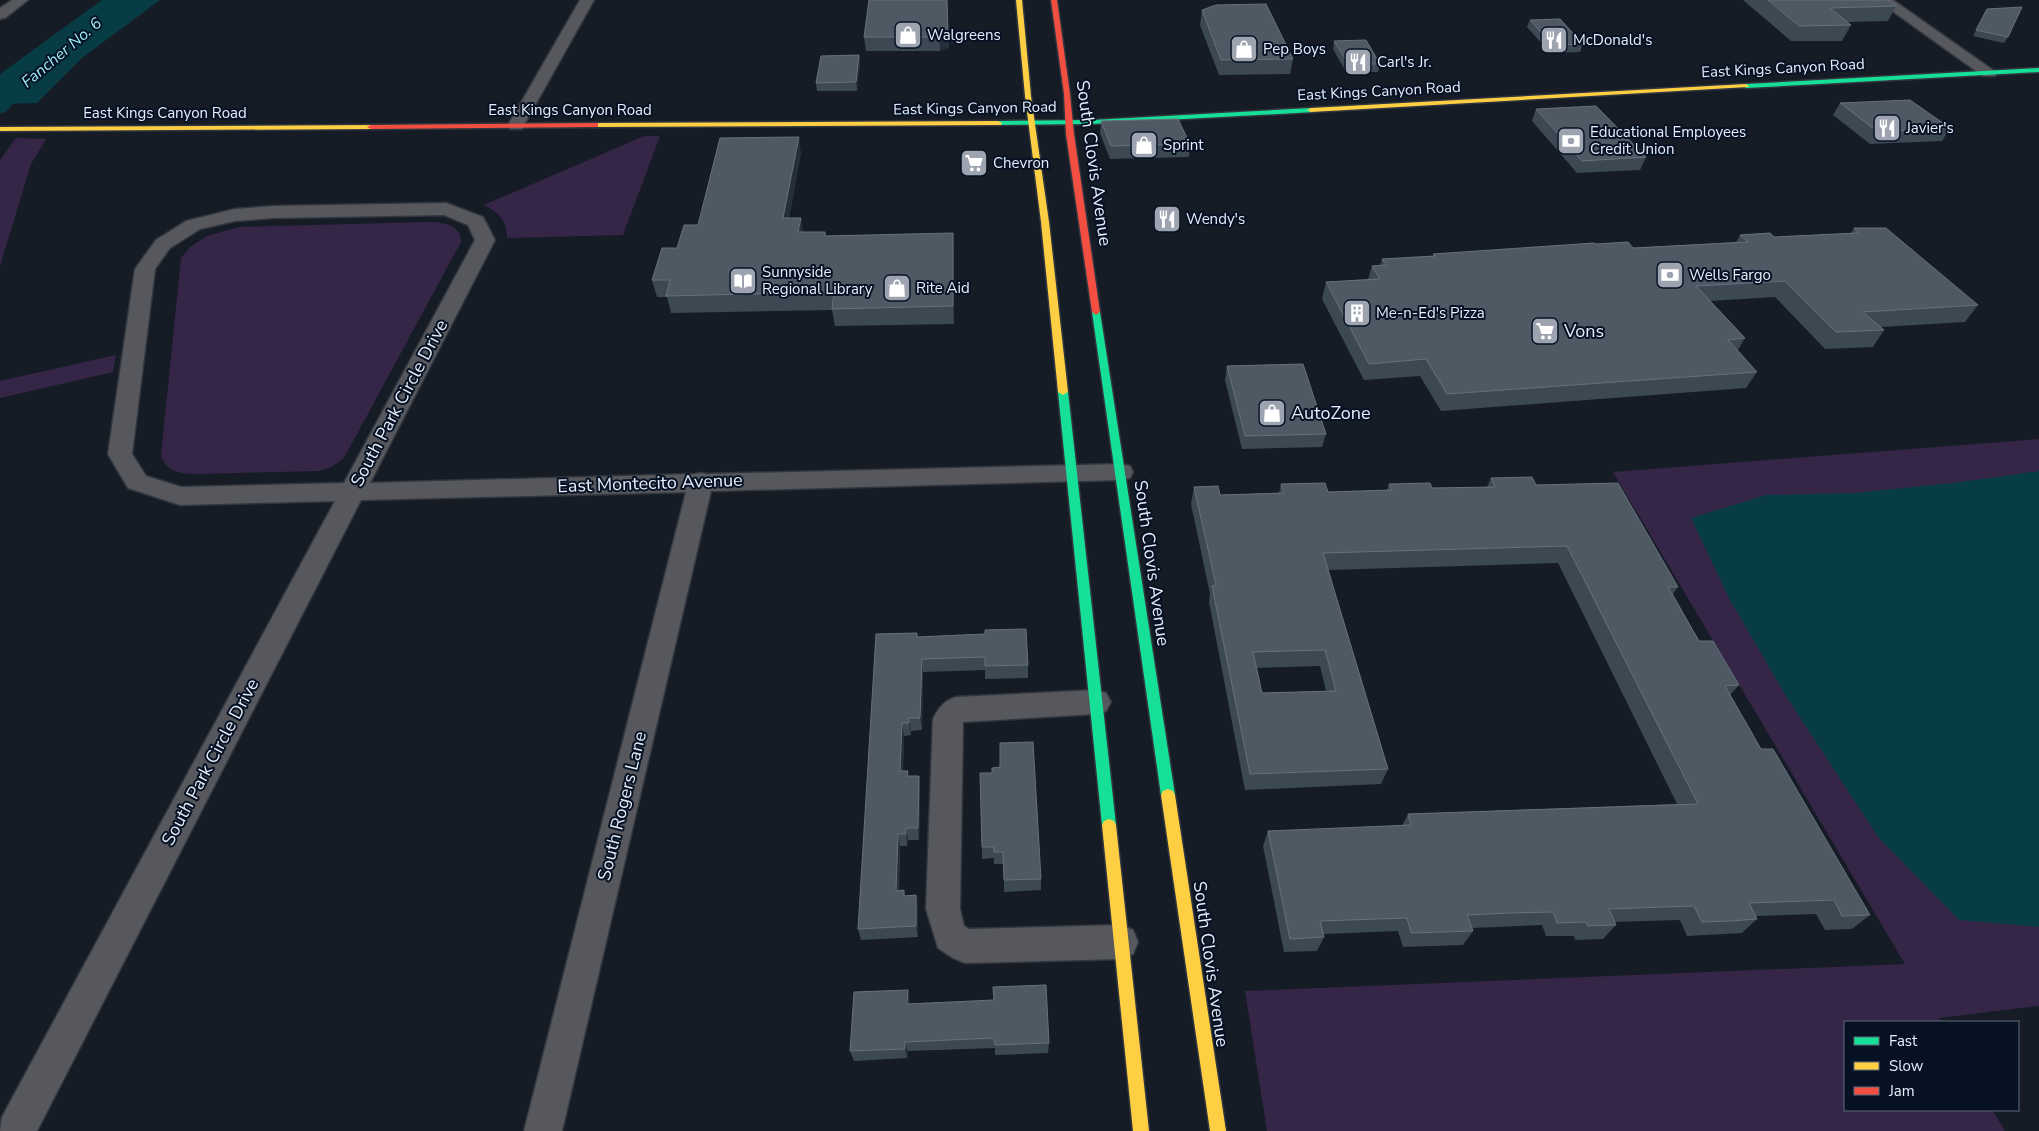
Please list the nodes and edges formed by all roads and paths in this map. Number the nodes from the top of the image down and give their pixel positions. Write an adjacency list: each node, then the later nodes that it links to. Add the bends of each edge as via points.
1 (21, 0): 6 (street)
2 (587, 0): 18 (street)
3 (1019, 0): 14 (main road)
4 (1054, 0): 15 (main road, South Clovis Avenue)
5 (1884, 0): 7 (street)
6 (0, 15)
7 (1970, 60): 8 (main road); 9 (street)
8 (1950, 61)
9 (1989, 66): 10 (main road, East Kings Canyon Road); 12 (main road, East Kings Canyon Road)
10 (2039, 70)
11 (1674, 78): 12 (main road, via 1665,82 1515,91)
12 (1509, 98): 19 (main road, East Kings Canyon Road)
13 (1083, 104): 15 (main road, East Kings Canyon Road)
14 (1034, 105): 16 (main road, East Kings Canyon Road); 20 (main road)
15 (1063, 105): 19 (main road, South Clovis Avenue)
16 (1014, 106)
17 (506, 110): 18 (main road, East Kings Canyon Road)
18 (530, 110): 21 (street)
19 (1070, 122): 20 (main road, East Kings Canyon Road); 23 (main road, South Clovis Avenue)
20 (1032, 123): 21 (main road, East Kings Canyon Road); 24 (main road)
21 (516, 125): 22 (main road, East Kings Canyon Road)
22 (0, 129)
23 (1121, 472): 24 (street, East Montecito Avenue); 33 (main road, South Clovis Avenue)
24 (1072, 473): 25 (street, East Montecito Avenue); 28 (main road)
25 (700, 481): 26 (street, East Montecito Avenue); 31 (street, South Rogers Lane)
26 (352, 492): 27 (street, East Montecito Avenue); 27 (street, South Park Circle Drive, via 485,240 476,222 446,209 236,215 193,225 163,244 145,268 120,454 137,482); 30 (street, South Park Circle Drive)
27 (180, 496)
28 (1096, 702): 29 (main road); 29 (street, via 956,709 948,719 943,909 950,936 965,946)
29 (1121, 942): 32 (main road)
30 (16, 1131)
31 (543, 1131)
32 (1141, 1131)
33 (1218, 1131)

